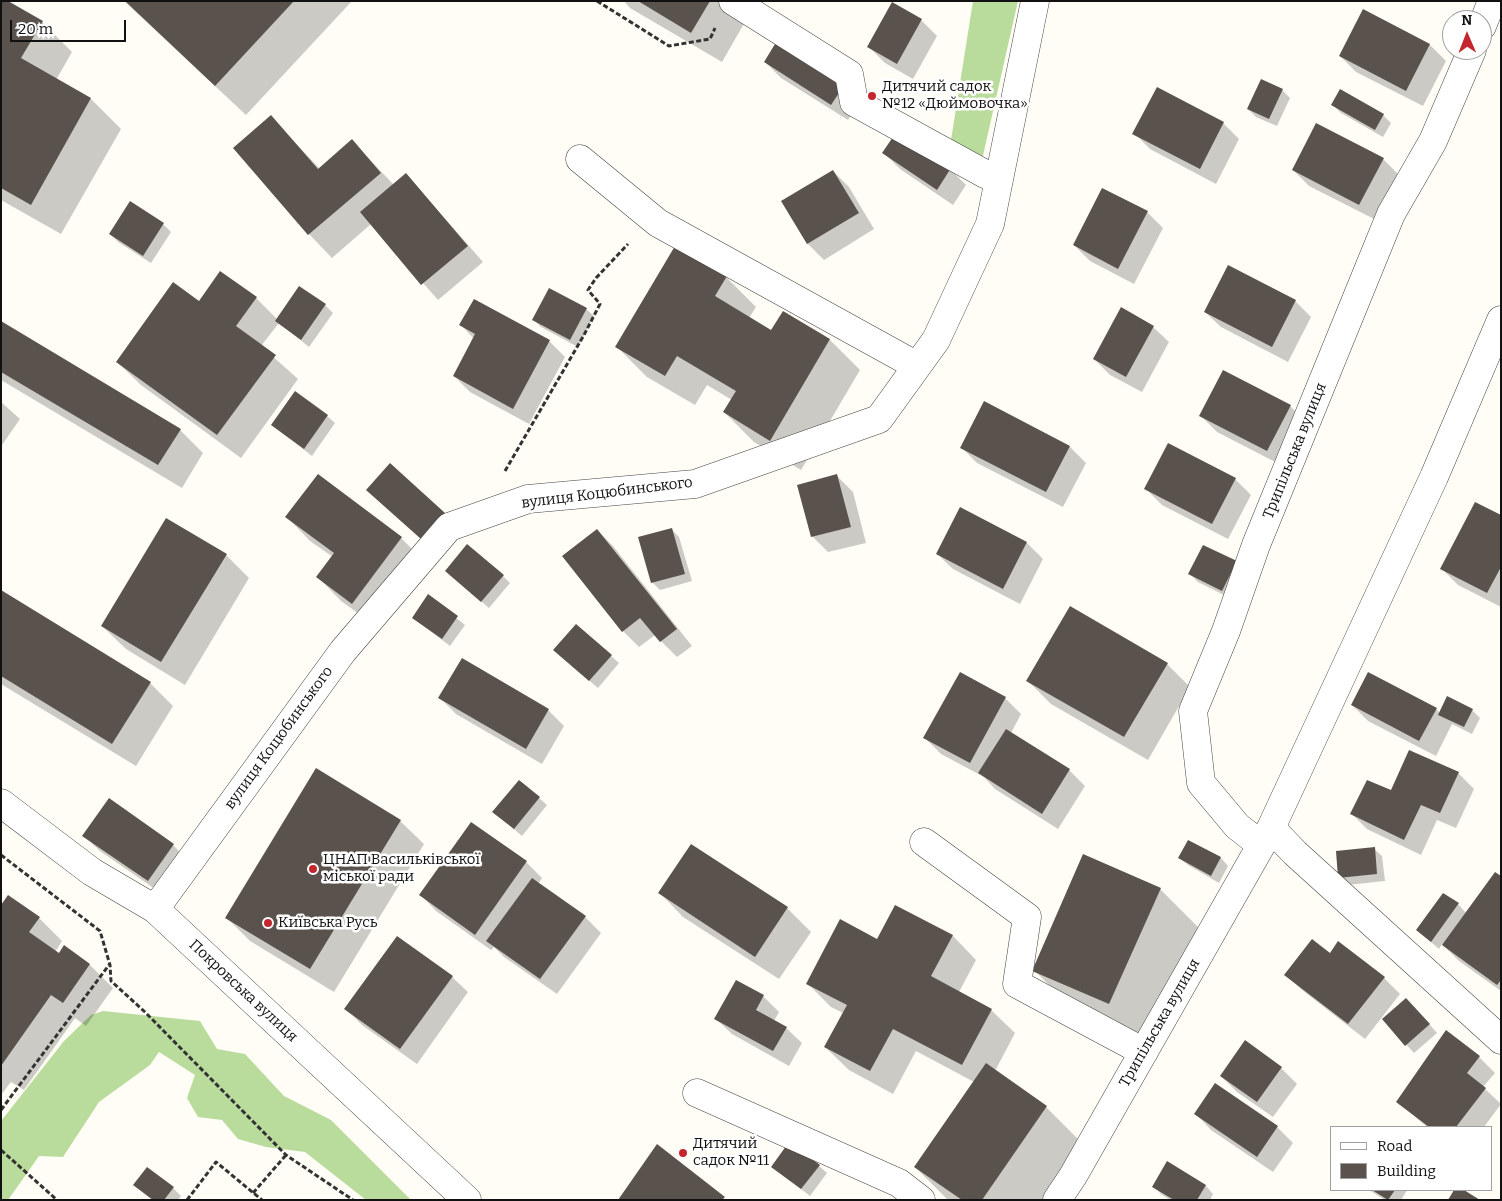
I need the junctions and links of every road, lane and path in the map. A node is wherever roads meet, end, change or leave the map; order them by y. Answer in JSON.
{"nodes":[{"id":1,"x":597,"y":1,"type":"edge"},
{"id":2,"x":733,"y":1,"type":"edge"},
{"id":3,"x":1035,"y":1,"type":"edge"},
{"id":4,"x":718,"y":24,"type":"dead end"},
{"id":5,"x":1468,"y":60,"type":"edge"},
{"id":6,"x":580,"y":160,"type":"dead end"},
{"id":7,"x":999,"y":179,"type":"junction"},
{"id":8,"x":653,"y":218,"type":"junction"},
{"id":9,"x":1501,"y":320,"type":"edge"},
{"id":10,"x":918,"y":366,"type":"junction"},
{"id":11,"x":512,"y":459,"type":"dead end"},
{"id":12,"x":1,"y":803,"type":"edge"},
{"id":13,"x":1266,"y":837,"type":"junction"},
{"id":14,"x":924,"y":842,"type":"dead end"},
{"id":15,"x":1,"y":855,"type":"edge"},
{"id":16,"x":155,"y":909,"type":"junction"},
{"id":17,"x":110,"y":965,"type":"junction"},
{"id":18,"x":1501,"y":1040,"type":"edge"},
{"id":19,"x":1144,"y":1052,"type":"junction"},
{"id":20,"x":697,"y":1093,"type":"dead end"},
{"id":21,"x":1,"y":1110,"type":"edge"},
{"id":22,"x":1,"y":1150,"type":"edge"},
{"id":23,"x":286,"y":1154,"type":"junction"},
{"id":24,"x":254,"y":1192,"type":"junction"},
{"id":25,"x":57,"y":1200,"type":"edge"},
{"id":26,"x":187,"y":1200,"type":"edge"},
{"id":27,"x":262,"y":1200,"type":"edge"},
{"id":28,"x":353,"y":1200,"type":"edge"},
{"id":29,"x":467,"y":1200,"type":"edge"},
{"id":30,"x":921,"y":1200,"type":"edge"},
{"id":31,"x":1057,"y":1200,"type":"edge"}],
"edges":[{"from":1,"to":4,"type":"path"},
{"from":2,"to":7,"type":"street"},
{"from":3,"to":7,"type":"street","name":"вулиця Коцюбинського"},
{"from":5,"to":13,"type":"street","name":"Трипільська вулиця"},
{"from":6,"to":8,"type":"street"},
{"from":7,"to":10,"type":"street","name":"вулиця Коцюбинського"},
{"from":8,"to":10,"type":"street"},
{"from":8,"to":11,"type":"path"},
{"from":9,"to":13,"type":"street","name":"Трипільська вулиця"},
{"from":10,"to":16,"type":"street","name":"вулиця Коцюбинського"},
{"from":12,"to":16,"type":"street","name":"Покровська вулиця"},
{"from":13,"to":18,"type":"street","name":"Трипільська вулиця"},
{"from":13,"to":19,"type":"street","name":"Трипільська вулиця"},
{"from":14,"to":19,"type":"street"},
{"from":15,"to":17,"type":"path"},
{"from":16,"to":29,"type":"street","name":"Покровська вулиця"},
{"from":17,"to":21,"type":"path"},
{"from":17,"to":23,"type":"path"},
{"from":19,"to":31,"type":"street","name":"Трипільська вулиця"},
{"from":20,"to":30,"type":"street"},
{"from":22,"to":25,"type":"path"},
{"from":23,"to":24,"type":"path"},
{"from":23,"to":28,"type":"path"},
{"from":24,"to":26,"type":"path"},
{"from":24,"to":27,"type":"path"}]}
